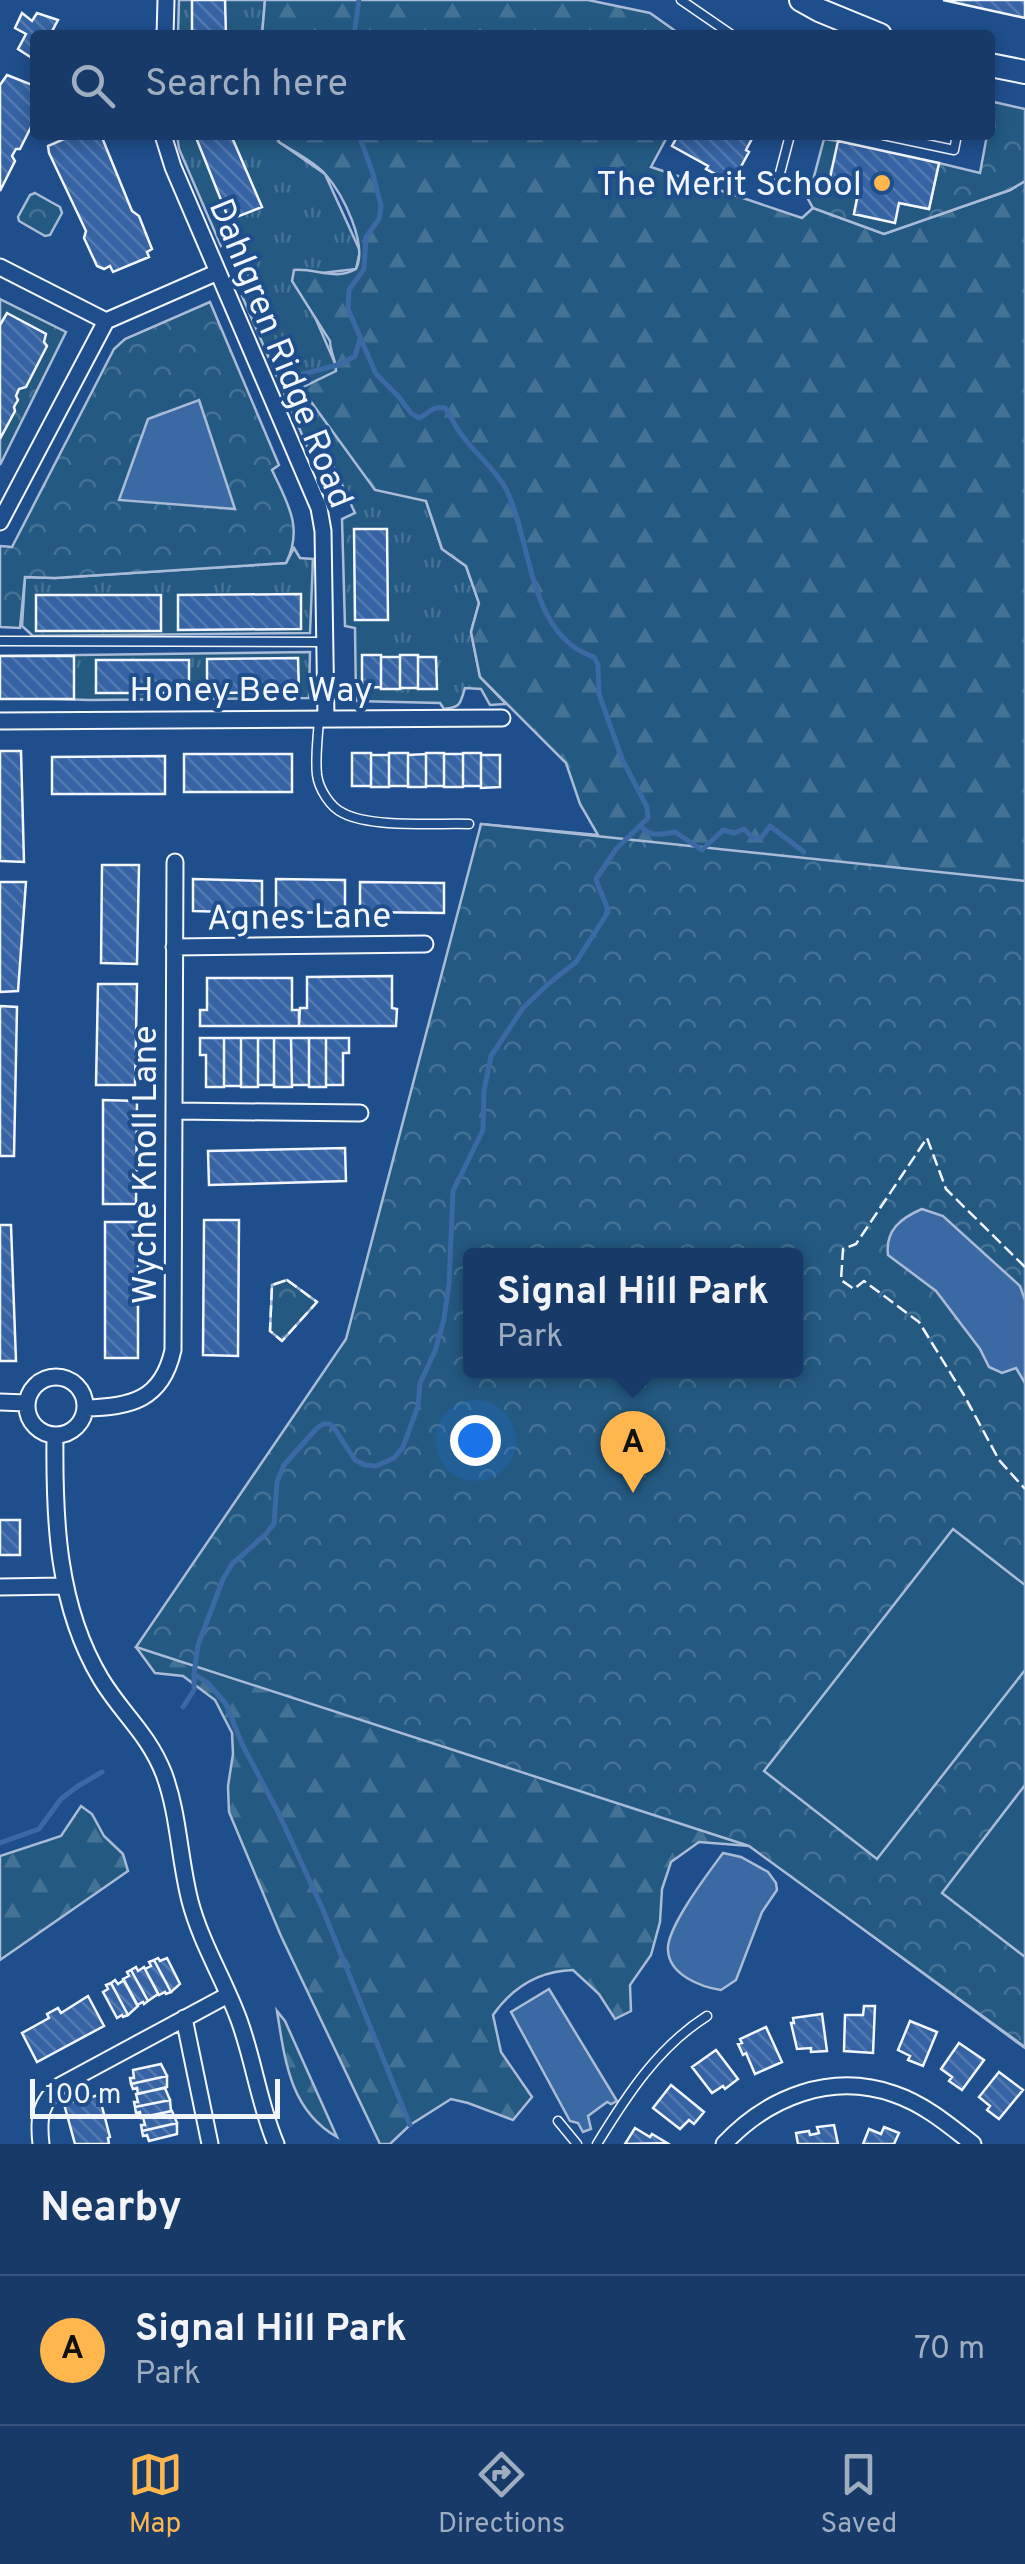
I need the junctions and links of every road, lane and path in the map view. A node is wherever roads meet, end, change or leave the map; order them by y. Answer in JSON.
{"nodes":[{"id":1,"x":166,"y":0,"type":"edge"},
{"id":2,"x":801,"y":0,"type":"edge"},
{"id":3,"x":685,"y":1,"type":"edge"},
{"id":4,"x":165,"y":30,"type":"edge"},
{"id":5,"x":725,"y":30,"type":"edge"},
{"id":6,"x":867,"y":30,"type":"edge"},
{"id":7,"x":995,"y":66,"type":"edge"},
{"id":8,"x":1025,"y":72,"type":"edge"},
{"id":9,"x":165,"y":140,"type":"edge"},
{"id":10,"x":789,"y":140,"type":"edge"},
{"id":11,"x":906,"y":140,"type":"edge"},
{"id":12,"x":956,"y":140,"type":"edge"},
{"id":13,"x":780,"y":177,"type":"dead end"},
{"id":14,"x":0,"y":267,"type":"edge"},
{"id":15,"x":218,"y":272,"type":"junction"},
{"id":16,"x":106,"y":321,"type":"junction"},
{"id":17,"x":0,"y":522,"type":"edge"},
{"id":18,"x":0,"y":641,"type":"edge"},
{"id":19,"x":325,"y":642,"type":"junction"},
{"id":20,"x":502,"y":718,"type":"dead end"},
{"id":21,"x":323,"y":719,"type":"junction"},
{"id":22,"x":0,"y":721,"type":"edge"},
{"id":23,"x":469,"y":824,"type":"dead end"},
{"id":24,"x":176,"y":862,"type":"dead end"},
{"id":25,"x":425,"y":944,"type":"dead end"},
{"id":26,"x":174,"y":947,"type":"junction"},
{"id":27,"x":174,"y":1112,"type":"junction"},
{"id":28,"x":360,"y":1113,"type":"dead end"},
{"id":29,"x":0,"y":1402,"type":"edge"},
{"id":30,"x":26,"y":1403,"type":"junction"},
{"id":31,"x":86,"y":1408,"type":"junction"},
{"id":32,"x":55,"y":1436,"type":"junction"},
{"id":33,"x":64,"y":1586,"type":"junction"},
{"id":34,"x":0,"y":1587,"type":"edge"},
{"id":35,"x":228,"y":1994,"type":"junction"},
{"id":36,"x":707,"y":2016,"type":"dead end"},
{"id":37,"x":184,"y":2018,"type":"junction"},
{"id":38,"x":558,"y":2121,"type":"dead end"},
{"id":39,"x":41,"y":2144,"type":"edge"},
{"id":40,"x":210,"y":2144,"type":"edge"},
{"id":41,"x":276,"y":2144,"type":"edge"},
{"id":42,"x":577,"y":2144,"type":"edge"},
{"id":43,"x":597,"y":2144,"type":"edge"},
{"id":44,"x":724,"y":2144,"type":"edge"},
{"id":45,"x":973,"y":2144,"type":"edge"}],
"edges":[{"from":1,"to":4,"type":"street"},
{"from":2,"to":6,"type":"main road"},
{"from":3,"to":5,"type":"lane"},
{"from":7,"to":8,"type":"main road"},
{"from":9,"to":15,"type":"street","name":"Dahlgren Ridge Road"},
{"from":10,"to":13,"type":"lane"},
{"from":11,"to":12,"type":"lane"},
{"from":14,"to":16,"type":"street"},
{"from":15,"to":16,"type":"street"},
{"from":15,"to":19,"type":"street","name":"Dahlgren Ridge Road"},
{"from":16,"to":17,"type":"street"},
{"from":18,"to":19,"type":"lane"},
{"from":19,"to":21,"type":"street","name":"Dahlgren Ridge Road"},
{"from":20,"to":21,"type":"street","name":"Honey Bee Way"},
{"from":21,"to":22,"type":"street","name":"Honey Bee Way"},
{"from":21,"to":23,"type":"lane"},
{"from":24,"to":26,"type":"street","name":"Wyche Knoll Lane"},
{"from":25,"to":26,"type":"street","name":"Agnes Lane"},
{"from":26,"to":27,"type":"street","name":"Wyche Knoll Lane"},
{"from":27,"to":28,"type":"street"},
{"from":27,"to":31,"type":"street","name":"Wyche Knoll Lane"},
{"from":29,"to":30,"type":"street"},
{"from":30,"to":31,"type":"street"},
{"from":30,"to":32,"type":"street"},
{"from":31,"to":32,"type":"street"},
{"from":32,"to":33,"type":"street"},
{"from":33,"to":34,"type":"street"},
{"from":33,"to":35,"type":"street"},
{"from":35,"to":37,"type":"street"},
{"from":35,"to":41,"type":"street"},
{"from":36,"to":43,"type":"lane"},
{"from":37,"to":39,"type":"street"},
{"from":37,"to":40,"type":"street"},
{"from":38,"to":42,"type":"lane"},
{"from":44,"to":45,"type":"street"}]}
